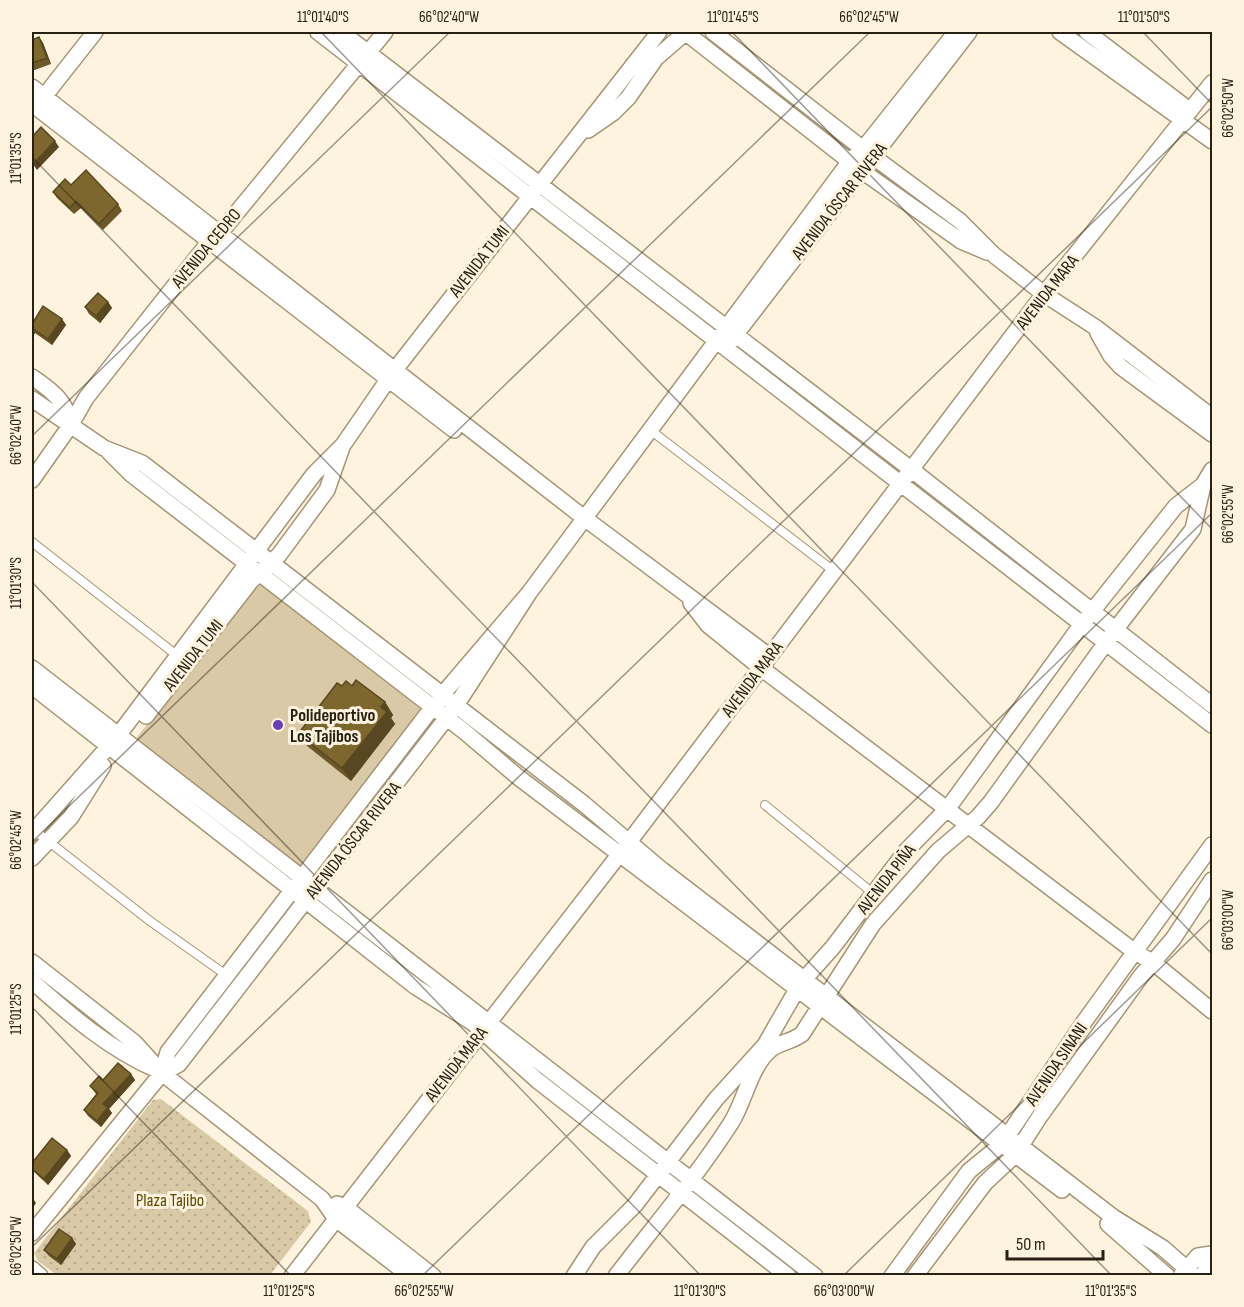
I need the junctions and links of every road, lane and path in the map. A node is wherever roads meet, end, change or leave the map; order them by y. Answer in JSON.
{"nodes":[{"id":1,"x":95,"y":32,"type":"edge"},
{"id":2,"x":318,"y":32,"type":"edge"},
{"id":3,"x":340,"y":32,"type":"edge"},
{"id":4,"x":385,"y":32,"type":"edge"},
{"id":5,"x":659,"y":32,"type":"edge"},
{"id":6,"x":685,"y":32,"type":"edge"},
{"id":7,"x":713,"y":32,"type":"edge"},
{"id":8,"x":956,"y":32,"type":"edge"},
{"id":9,"x":969,"y":32,"type":"edge"},
{"id":10,"x":1060,"y":32,"type":"edge"},
{"id":11,"x":1087,"y":32,"type":"edge"},
{"id":12,"x":363,"y":58,"type":"junction"},
{"id":13,"x":1212,"y":83,"type":"edge"},
{"id":14,"x":32,"y":87,"type":"edge"},
{"id":15,"x":36,"y":105,"type":"edge"},
{"id":16,"x":1187,"y":116,"type":"junction"},
{"id":17,"x":1212,"y":129,"type":"edge"},
{"id":18,"x":576,"y":138,"type":"junction"},
{"id":19,"x":1212,"y":141,"type":"edge"},
{"id":20,"x":868,"y":153,"type":"junction"},
{"id":21,"x":856,"y":166,"type":"junction"},
{"id":22,"x":535,"y":191,"type":"junction"},
{"id":23,"x":215,"y":237,"type":"junction"},
{"id":24,"x":994,"y":255,"type":"junction"},
{"id":25,"x":1044,"y":294,"type":"junction"},
{"id":26,"x":1095,"y":327,"type":"junction"},
{"id":27,"x":725,"y":337,"type":"junction"},
{"id":28,"x":391,"y":375,"type":"junction"},
{"id":29,"x":32,"y":377,"type":"edge"},
{"id":30,"x":32,"y":399,"type":"edge"},
{"id":31,"x":1212,"y":417,"type":"edge"},
{"id":32,"x":70,"y":426,"type":"junction"},
{"id":33,"x":650,"y":429,"type":"junction"},
{"id":34,"x":1212,"y":434,"type":"edge"},
{"id":35,"x":343,"y":445,"type":"junction"},
{"id":36,"x":104,"y":448,"type":"junction"},
{"id":37,"x":912,"y":470,"type":"junction"},
{"id":38,"x":1212,"y":470,"type":"edge"},
{"id":39,"x":33,"y":476,"type":"edge"},
{"id":40,"x":903,"y":484,"type":"junction"},
{"id":41,"x":1203,"y":485,"type":"junction"},
{"id":42,"x":581,"y":520,"type":"junction"},
{"id":43,"x":32,"y":542,"type":"edge"},
{"id":44,"x":255,"y":551,"type":"junction"},
{"id":45,"x":246,"y":564,"type":"junction"},
{"id":46,"x":272,"y":564,"type":"junction"},
{"id":47,"x":835,"y":572,"type":"junction"},
{"id":48,"x":259,"y":574,"type":"junction"},
{"id":49,"x":529,"y":594,"type":"junction"},
{"id":50,"x":1087,"y":618,"type":"junction"},
{"id":51,"x":1115,"y":630,"type":"junction"},
{"id":52,"x":1107,"y":643,"type":"junction"},
{"id":53,"x":182,"y":660,"type":"junction"},
{"id":54,"x":765,"y":662,"type":"junction"},
{"id":55,"x":32,"y":668,"type":"edge"},
{"id":56,"x":32,"y":686,"type":"edge"},
{"id":57,"x":438,"y":701,"type":"junction"},
{"id":58,"x":1212,"y":705,"type":"edge"},
{"id":59,"x":451,"y":713,"type":"junction"},
{"id":60,"x":1212,"y":725,"type":"edge"},
{"id":61,"x":116,"y":745,"type":"junction"},
{"id":62,"x":765,"y":805,"type":"dead end"},
{"id":63,"x":948,"y":808,"type":"junction"},
{"id":64,"x":969,"y":824,"type":"junction"},
{"id":65,"x":33,"y":832,"type":"edge"},
{"id":66,"x":47,"y":842,"type":"junction"},
{"id":67,"x":1212,"y":845,"type":"edge"},
{"id":68,"x":624,"y":847,"type":"junction"},
{"id":69,"x":32,"y":858,"type":"edge"},
{"id":70,"x":302,"y":877,"type":"junction"},
{"id":71,"x":1212,"y":880,"type":"edge"},
{"id":72,"x":316,"y":887,"type":"junction"},
{"id":73,"x":291,"y":891,"type":"junction"},
{"id":74,"x":874,"y":894,"type":"junction"},
{"id":75,"x":305,"y":901,"type":"junction"},
{"id":76,"x":1135,"y":952,"type":"junction"},
{"id":77,"x":32,"y":962,"type":"edge"},
{"id":78,"x":1154,"y":963,"type":"junction"},
{"id":79,"x":227,"y":975,"type":"junction"},
{"id":80,"x":32,"y":981,"type":"edge"},
{"id":81,"x":240,"y":985,"type":"junction"},
{"id":82,"x":800,"y":985,"type":"junction"},
{"id":83,"x":824,"y":1003,"type":"junction"},
{"id":84,"x":1212,"y":1011,"type":"edge"},
{"id":85,"x":486,"y":1026,"type":"junction"},
{"id":86,"x":162,"y":1073,"type":"junction"},
{"id":87,"x":1005,"y":1140,"type":"junction"},
{"id":88,"x":1018,"y":1150,"type":"junction"},
{"id":89,"x":663,"y":1168,"type":"junction"},
{"id":90,"x":686,"y":1186,"type":"junction"},
{"id":91,"x":341,"y":1213,"type":"junction"},
{"id":92,"x":32,"y":1233,"type":"edge"},
{"id":93,"x":1212,"y":1255,"type":"edge"},
{"id":94,"x":32,"y":1269,"type":"edge"},
{"id":95,"x":1187,"y":1273,"type":"edge"},
{"id":96,"x":39,"y":1275,"type":"edge"},
{"id":97,"x":292,"y":1275,"type":"edge"},
{"id":98,"x":410,"y":1275,"type":"edge"},
{"id":99,"x":433,"y":1275,"type":"edge"},
{"id":100,"x":574,"y":1275,"type":"edge"},
{"id":101,"x":616,"y":1275,"type":"edge"},
{"id":102,"x":788,"y":1275,"type":"edge"},
{"id":103,"x":814,"y":1275,"type":"edge"},
{"id":104,"x":892,"y":1275,"type":"edge"},
{"id":105,"x":915,"y":1275,"type":"edge"},
{"id":106,"x":1167,"y":1275,"type":"edge"},
{"id":107,"x":1203,"y":1275,"type":"edge"}],
"edges":[{"from":1,"to":15,"type":"street"},
{"from":2,"to":12,"type":"street"},
{"from":3,"to":12,"type":"street"},
{"from":4,"to":12,"type":"street","name":"AVENIDA CEDRO"},
{"from":5,"to":18,"type":"street","name":"AVENIDA TUMI"},
{"from":6,"to":18,"type":"street","name":"AVENIDA TUMI"},
{"from":6,"to":21,"type":"street"},
{"from":7,"to":20,"type":"street"},
{"from":8,"to":20,"type":"street","name":"AVENIDA ÓSCAR RIVERA"},
{"from":9,"to":20,"type":"street","name":"AVENIDA ÓSCAR RIVERA"},
{"from":10,"to":16,"type":"street"},
{"from":11,"to":16,"type":"street"},
{"from":12,"to":22,"type":"street"},
{"from":12,"to":23,"type":"street","name":"AVENIDA CEDRO"},
{"from":13,"to":16,"type":"street","name":"AVENIDA MARA"},
{"from":14,"to":15,"type":"street"},
{"from":15,"to":23,"type":"street"},
{"from":16,"to":17,"type":"street"},
{"from":16,"to":19,"type":"street"},
{"from":16,"to":25,"type":"street","name":"AVENIDA MARA"},
{"from":18,"to":22,"type":"street","name":"AVENIDA TUMI"},
{"from":20,"to":21,"type":"street","name":"AVENIDA ÓSCAR RIVERA"},
{"from":20,"to":24,"type":"street"},
{"from":21,"to":24,"type":"street"},
{"from":21,"to":27,"type":"street","name":"AVENIDA ÓSCAR RIVERA"},
{"from":22,"to":27,"type":"street"},
{"from":22,"to":28,"type":"street","name":"AVENIDA TUMI"},
{"from":23,"to":28,"type":"street"},
{"from":23,"to":32,"type":"street","name":"AVENIDA CEDRO"},
{"from":24,"to":25,"type":"street"},
{"from":25,"to":26,"type":"street"},
{"from":25,"to":37,"type":"street","name":"AVENIDA MARA"},
{"from":26,"to":31,"type":"street"},
{"from":26,"to":34,"type":"street"},
{"from":27,"to":33,"type":"street","name":"AVENIDA ÓSCAR RIVERA"},
{"from":27,"to":37,"type":"street"},
{"from":27,"to":40,"type":"street"},
{"from":28,"to":35,"type":"street","name":"AVENIDA TUMI"},
{"from":28,"to":42,"type":"street"},
{"from":29,"to":32,"type":"street"},
{"from":30,"to":32,"type":"street"},
{"from":32,"to":36,"type":"street"},
{"from":32,"to":39,"type":"street","name":"AVENIDA CEDRO"},
{"from":33,"to":42,"type":"street","name":"AVENIDA ÓSCAR RIVERA"},
{"from":33,"to":47,"type":"lane"},
{"from":35,"to":44,"type":"street","name":"AVENIDA TUMI"},
{"from":35,"to":46,"type":"street","name":"AVENIDA TUMI"},
{"from":36,"to":44,"type":"street"},
{"from":36,"to":45,"type":"street"},
{"from":37,"to":40,"type":"street","name":"AVENIDA MARA"},
{"from":37,"to":50,"type":"street"},
{"from":38,"to":41,"type":"street","name":"AVENIDA PIÑA"},
{"from":40,"to":47,"type":"street","name":"AVENIDA MARA"},
{"from":40,"to":50,"type":"street"},
{"from":41,"to":50,"type":"street","name":"AVENIDA PIÑA"},
{"from":41,"to":51,"type":"street","name":"AVENIDA PIÑA"},
{"from":42,"to":49,"type":"street","name":"AVENIDA ÓSCAR RIVERA"},
{"from":42,"to":54,"type":"street"},
{"from":43,"to":53,"type":"lane"},
{"from":44,"to":45,"type":"street","name":"AVENIDA TUMI"},
{"from":44,"to":46,"type":"street"},
{"from":45,"to":48,"type":"street"},
{"from":45,"to":53,"type":"street","name":"AVENIDA TUMI"},
{"from":46,"to":48,"type":"street","name":"AVENIDA TUMI"},
{"from":46,"to":57,"type":"street"},
{"from":47,"to":54,"type":"street","name":"AVENIDA MARA"},
{"from":48,"to":53,"type":"street","name":"AVENIDA TUMI"},
{"from":48,"to":57,"type":"street"},
{"from":49,"to":57,"type":"street","name":"AVENIDA ÓSCAR RIVERA"},
{"from":49,"to":59,"type":"street","name":"AVENIDA ÓSCAR RIVERA"},
{"from":50,"to":51,"type":"street"},
{"from":50,"to":52,"type":"street"},
{"from":50,"to":63,"type":"street","name":"AVENIDA PIÑA"},
{"from":51,"to":52,"type":"street","name":"AVENIDA PIÑA"},
{"from":51,"to":58,"type":"street"},
{"from":52,"to":60,"type":"street"},
{"from":52,"to":64,"type":"street","name":"AVENIDA PIÑA"},
{"from":53,"to":61,"type":"street","name":"AVENIDA TUMI"},
{"from":54,"to":63,"type":"street"},
{"from":54,"to":68,"type":"street","name":"AVENIDA MARA"},
{"from":55,"to":61,"type":"street"},
{"from":56,"to":61,"type":"street"},
{"from":57,"to":59,"type":"street"},
{"from":57,"to":70,"type":"street","name":"AVENIDA ÓSCAR RIVERA"},
{"from":59,"to":68,"type":"street"},
{"from":59,"to":72,"type":"street","name":"AVENIDA ÓSCAR RIVERA"},
{"from":61,"to":65,"type":"street","name":"AVENIDA TUMI"},
{"from":61,"to":66,"type":"street","name":"AVENIDA TUMI"},
{"from":61,"to":70,"type":"street"},
{"from":61,"to":73,"type":"street"},
{"from":62,"to":74,"type":"lane"},
{"from":63,"to":64,"type":"street"},
{"from":63,"to":74,"type":"street","name":"AVENIDA PIÑA"},
{"from":64,"to":76,"type":"street"},
{"from":64,"to":83,"type":"street","name":"AVENIDA PIÑA"},
{"from":65,"to":66,"type":"lane"},
{"from":66,"to":69,"type":"street","name":"AVENIDA TUMI"},
{"from":66,"to":79,"type":"lane"},
{"from":67,"to":76,"type":"street","name":"AVENIDA SINANI"},
{"from":68,"to":82,"type":"street"},
{"from":68,"to":85,"type":"street","name":"AVENIDA MARA"},
{"from":70,"to":72,"type":"street"},
{"from":70,"to":73,"type":"street","name":"AVENIDA ÓSCAR RIVERA"},
{"from":71,"to":78,"type":"street","name":"AVENIDA SINANI"},
{"from":72,"to":75,"type":"street","name":"AVENIDA ÓSCAR RIVERA"},
{"from":72,"to":85,"type":"street"},
{"from":73,"to":75,"type":"street"},
{"from":73,"to":79,"type":"street","name":"AVENIDA ÓSCAR RIVERA"},
{"from":74,"to":82,"type":"street","name":"AVENIDA PIÑA"},
{"from":75,"to":81,"type":"street","name":"AVENIDA ÓSCAR RIVERA"},
{"from":75,"to":85,"type":"street"},
{"from":76,"to":78,"type":"street"},
{"from":76,"to":87,"type":"street","name":"AVENIDA SINANI"},
{"from":77,"to":86,"type":"street"},
{"from":78,"to":84,"type":"street"},
{"from":78,"to":88,"type":"street","name":"AVENIDA SINANI"},
{"from":79,"to":81,"type":"lane"},
{"from":79,"to":86,"type":"street","name":"AVENIDA ÓSCAR RIVERA"},
{"from":80,"to":86,"type":"street"},
{"from":81,"to":86,"type":"street","name":"AVENIDA ÓSCAR RIVERA"},
{"from":82,"to":83,"type":"street"},
{"from":82,"to":89,"type":"street","name":"AVENIDA PIÑA"},
{"from":83,"to":87,"type":"street"},
{"from":83,"to":90,"type":"street","name":"AVENIDA PIÑA"},
{"from":85,"to":89,"type":"street"},
{"from":85,"to":91,"type":"street","name":"AVENIDA MARA"},
{"from":86,"to":91,"type":"street"},
{"from":86,"to":92,"type":"street","name":"AVENIDA ÓSCAR RIVERA"},
{"from":87,"to":88,"type":"street"},
{"from":87,"to":104,"type":"street","name":"AVENIDA SINANI"},
{"from":88,"to":95,"type":"street"},
{"from":88,"to":105,"type":"street","name":"AVENIDA SINANI"},
{"from":88,"to":106,"type":"street"},
{"from":89,"to":90,"type":"street"},
{"from":89,"to":100,"type":"street","name":"AVENIDA PIÑA"},
{"from":90,"to":101,"type":"street","name":"AVENIDA PIÑA"},
{"from":90,"to":102,"type":"street"},
{"from":90,"to":103,"type":"street"},
{"from":91,"to":97,"type":"street","name":"AVENIDA MARA"},
{"from":91,"to":98,"type":"street"},
{"from":91,"to":99,"type":"street"},
{"from":93,"to":95,"type":"street"},
{"from":93,"to":107,"type":"street"},
{"from":94,"to":96,"type":"street"}]}
